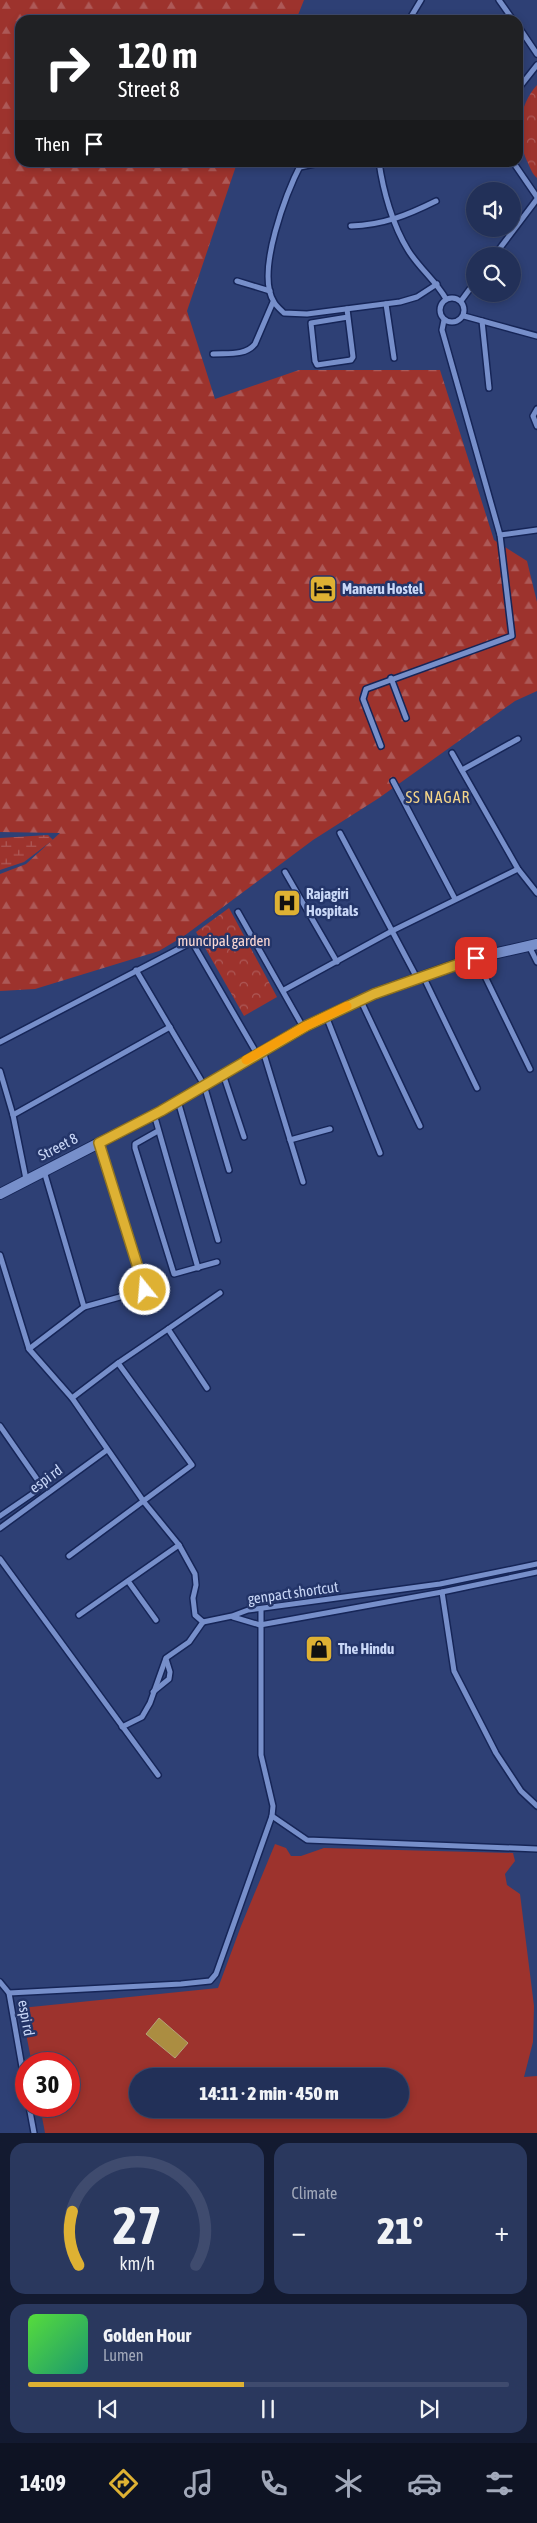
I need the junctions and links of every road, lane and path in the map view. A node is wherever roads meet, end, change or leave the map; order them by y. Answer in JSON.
{"nodes":[{"id":1,"x":421,"y":0,"type":"edge"},
{"id":2,"x":502,"y":1,"type":"edge"},
{"id":3,"x":411,"y":15,"type":"edge"},
{"id":4,"x":510,"y":15,"type":"edge"},
{"id":5,"x":523,"y":33,"type":"edge"},
{"id":6,"x":537,"y":54,"type":"edge"},
{"id":7,"x":537,"y":65,"type":"edge"},
{"id":8,"x":523,"y":83,"type":"edge"},
{"id":9,"x":300,"y":167,"type":"edge"},
{"id":10,"x":380,"y":167,"type":"edge"},
{"id":11,"x":516,"y":167,"type":"edge"},
{"id":12,"x":537,"y":198,"type":"edge"},
{"id":13,"x":436,"y":201,"type":"dead end"},
{"id":14,"x":395,"y":220,"type":"junction"},
{"id":15,"x":351,"y":226,"type":"dead end"},
{"id":16,"x":501,"y":247,"type":"edge"},
{"id":17,"x":237,"y":281,"type":"dead end"},
{"id":18,"x":437,"y":284,"type":"junction"},
{"id":19,"x":270,"y":291,"type":"junction"},
{"id":20,"x":466,"y":294,"type":"edge"},
{"id":21,"x":446,"y":299,"type":"junction"},
{"id":22,"x":461,"y":301,"type":"junction"},
{"id":23,"x":273,"y":302,"type":"junction"},
{"id":24,"x":386,"y":304,"type":"junction"},
{"id":25,"x":347,"y":309,"type":"junction"},
{"id":26,"x":464,"y":316,"type":"junction"},
{"id":27,"x":348,"y":317,"type":"junction"},
{"id":28,"x":444,"y":320,"type":"junction"},
{"id":29,"x":482,"y":321,"type":"junction"},
{"id":30,"x":537,"y":336,"type":"edge"},
{"id":31,"x":213,"y":354,"type":"dead end"},
{"id":32,"x":394,"y":358,"type":"dead end"},
{"id":33,"x":489,"y":388,"type":"dead end"},
{"id":34,"x":537,"y":409,"type":"edge"},
{"id":35,"x":537,"y":426,"type":"edge"},
{"id":36,"x":537,"y":530,"type":"edge"},
{"id":37,"x":500,"y":535,"type":"junction"},
{"id":38,"x":391,"y":678,"type":"junction"},
{"id":39,"x":406,"y":718,"type":"dead end"},
{"id":40,"x":518,"y":739,"type":"dead end"},
{"id":41,"x":381,"y":746,"type":"dead end"},
{"id":42,"x":452,"y":753,"type":"dead end"},
{"id":43,"x":462,"y":770,"type":"junction"},
{"id":44,"x":393,"y":781,"type":"dead end"},
{"id":45,"x":340,"y":833,"type":"dead end"},
{"id":46,"x":518,"y":869,"type":"junction"},
{"id":47,"x":285,"y":872,"type":"dead end"},
{"id":48,"x":537,"y":892,"type":"edge"},
{"id":49,"x":455,"y":898,"type":"junction"},
{"id":50,"x":238,"y":912,"type":"dead end"},
{"id":51,"x":392,"y":931,"type":"junction"},
{"id":52,"x":533,"y":945,"type":"edge"},
{"id":53,"x":476,"y":958,"type":"junction"},
{"id":54,"x":337,"y":962,"type":"junction"},
{"id":55,"x":537,"y":962,"type":"edge"},
{"id":56,"x":136,"y":970,"type":"junction"},
{"id":57,"x":420,"y":977,"type":"junction"},
{"id":58,"x":284,"y":990,"type":"junction"},
{"id":59,"x":361,"y":1000,"type":"junction"},
{"id":60,"x":326,"y":1016,"type":"junction"},
{"id":61,"x":170,"y":1028,"type":"junction"},
{"id":62,"x":303,"y":1028,"type":"junction"},
{"id":63,"x":0,"y":1042,"type":"edge"},
{"id":64,"x":260,"y":1052,"type":"junction"},
{"id":65,"x":530,"y":1069,"type":"dead end"},
{"id":66,"x":0,"y":1071,"type":"edge"},
{"id":67,"x":222,"y":1074,"type":"junction"},
{"id":68,"x":204,"y":1084,"type":"junction"},
{"id":69,"x":477,"y":1088,"type":"dead end"},
{"id":70,"x":178,"y":1100,"type":"junction"},
{"id":71,"x":154,"y":1114,"type":"junction"},
{"id":72,"x":13,"y":1115,"type":"junction"},
{"id":73,"x":420,"y":1126,"type":"dead end"},
{"id":74,"x":330,"y":1129,"type":"dead end"},
{"id":75,"x":158,"y":1130,"type":"junction"},
{"id":76,"x":244,"y":1137,"type":"dead end"},
{"id":77,"x":290,"y":1140,"type":"junction"},
{"id":78,"x":99,"y":1143,"type":"junction"},
{"id":79,"x":380,"y":1153,"type":"dead end"},
{"id":80,"x":229,"y":1170,"type":"dead end"},
{"id":81,"x":44,"y":1171,"type":"junction"},
{"id":82,"x":26,"y":1179,"type":"junction"},
{"id":83,"x":303,"y":1182,"type":"dead end"},
{"id":84,"x":0,"y":1194,"type":"edge"},
{"id":85,"x":218,"y":1240,"type":"dead end"},
{"id":86,"x":0,"y":1255,"type":"edge"},
{"id":87,"x":217,"y":1262,"type":"dead end"},
{"id":88,"x":198,"y":1268,"type":"junction"},
{"id":89,"x":220,"y":1293,"type":"dead end"},
{"id":90,"x":84,"y":1307,"type":"junction"},
{"id":91,"x":168,"y":1329,"type":"junction"},
{"id":92,"x":29,"y":1349,"type":"junction"},
{"id":93,"x":118,"y":1363,"type":"junction"},
{"id":94,"x":207,"y":1388,"type":"dead end"},
{"id":95,"x":72,"y":1398,"type":"junction"},
{"id":96,"x":0,"y":1426,"type":"edge"},
{"id":97,"x":107,"y":1450,"type":"junction"},
{"id":98,"x":144,"y":1502,"type":"junction"},
{"id":99,"x":0,"y":1516,"type":"edge"},
{"id":100,"x":0,"y":1528,"type":"edge"},
{"id":101,"x":178,"y":1546,"type":"junction"},
{"id":102,"x":69,"y":1556,"type":"dead end"},
{"id":103,"x":0,"y":1560,"type":"edge"},
{"id":104,"x":537,"y":1564,"type":"edge"},
{"id":105,"x":503,"y":1571,"type":"junction"},
{"id":106,"x":537,"y":1572,"type":"edge"},
{"id":107,"x":504,"y":1579,"type":"junction"},
{"id":108,"x":128,"y":1580,"type":"junction"},
{"id":109,"x":442,"y":1592,"type":"junction"},
{"id":110,"x":261,"y":1609,"type":"junction"},
{"id":111,"x":79,"y":1615,"type":"dead end"},
{"id":112,"x":232,"y":1616,"type":"junction"},
{"id":113,"x":156,"y":1620,"type":"dead end"},
{"id":114,"x":203,"y":1622,"type":"junction"},
{"id":115,"x":260,"y":1625,"type":"junction"},
{"id":116,"x":166,"y":1658,"type":"junction"},
{"id":117,"x":154,"y":1692,"type":"junction"},
{"id":118,"x":122,"y":1727,"type":"junction"},
{"id":119,"x":158,"y":1775,"type":"dead end"},
{"id":120,"x":537,"y":1806,"type":"edge"},
{"id":121,"x":272,"y":1816,"type":"junction"},
{"id":122,"x":537,"y":1849,"type":"edge"},
{"id":123,"x":0,"y":1982,"type":"edge"},
{"id":124,"x":9,"y":1993,"type":"junction"},
{"id":125,"x":19,"y":2052,"type":"edge"},
{"id":126,"x":31,"y":2117,"type":"edge"},
{"id":127,"x":34,"y":2133,"type":"edge"}],
"edges":[{"from":1,"to":3,"type":"street"},
{"from":2,"to":4,"type":"street"},
{"from":5,"to":6,"type":"street"},
{"from":7,"to":8,"type":"street"},
{"from":9,"to":19,"type":"street"},
{"from":10,"to":14,"type":"street"},
{"from":11,"to":12,"type":"street"},
{"from":12,"to":16,"type":"street"},
{"from":13,"to":14,"type":"street"},
{"from":14,"to":15,"type":"street"},
{"from":14,"to":18,"type":"street"},
{"from":17,"to":19,"type":"street"},
{"from":18,"to":21,"type":"street"},
{"from":18,"to":24,"type":"street"},
{"from":19,"to":23,"type":"street"},
{"from":20,"to":22,"type":"street"},
{"from":21,"to":22,"type":"street"},
{"from":21,"to":28,"type":"street"},
{"from":22,"to":26,"type":"street"},
{"from":23,"to":25,"type":"street"},
{"from":23,"to":31,"type":"street"},
{"from":24,"to":25,"type":"street"},
{"from":24,"to":32,"type":"street"},
{"from":25,"to":27,"type":"street"},
{"from":26,"to":28,"type":"street"},
{"from":26,"to":29,"type":"street"},
{"from":27,"to":27,"type":"street"},
{"from":28,"to":37,"type":"street"},
{"from":29,"to":30,"type":"street"},
{"from":29,"to":33,"type":"street"},
{"from":34,"to":35,"type":"street"},
{"from":36,"to":37,"type":"street"},
{"from":37,"to":38,"type":"street"},
{"from":38,"to":39,"type":"street"},
{"from":38,"to":41,"type":"street"},
{"from":40,"to":43,"type":"street"},
{"from":42,"to":43,"type":"street"},
{"from":43,"to":46,"type":"street"},
{"from":44,"to":49,"type":"street"},
{"from":45,"to":51,"type":"street"},
{"from":46,"to":48,"type":"street"},
{"from":46,"to":49,"type":"street"},
{"from":47,"to":54,"type":"street"},
{"from":49,"to":51,"type":"street"},
{"from":50,"to":58,"type":"street"},
{"from":51,"to":54,"type":"street"},
{"from":51,"to":57,"type":"street"},
{"from":52,"to":53,"type":"street","name":"Street 8"},
{"from":52,"to":55,"type":"street"},
{"from":53,"to":57,"type":"street","name":"Street 8"},
{"from":53,"to":65,"type":"street"},
{"from":54,"to":58,"type":"street"},
{"from":56,"to":61,"type":"street"},
{"from":56,"to":63,"type":"street"},
{"from":56,"to":64,"type":"street"},
{"from":57,"to":59,"type":"street","name":"Street 8"},
{"from":57,"to":69,"type":"street"},
{"from":58,"to":62,"type":"street"},
{"from":59,"to":60,"type":"street","name":"Street 8"},
{"from":59,"to":73,"type":"street"},
{"from":60,"to":62,"type":"street","name":"Street 8"},
{"from":60,"to":79,"type":"street"},
{"from":61,"to":68,"type":"street"},
{"from":61,"to":72,"type":"street"},
{"from":62,"to":64,"type":"street","name":"Street 8"},
{"from":64,"to":67,"type":"street","name":"Street 8"},
{"from":64,"to":77,"type":"street"},
{"from":66,"to":72,"type":"street"},
{"from":67,"to":68,"type":"street","name":"Street 8"},
{"from":67,"to":76,"type":"street"},
{"from":68,"to":70,"type":"street","name":"Street 8"},
{"from":68,"to":80,"type":"street"},
{"from":70,"to":71,"type":"street","name":"Street 8"},
{"from":70,"to":85,"type":"street"},
{"from":71,"to":75,"type":"street"},
{"from":71,"to":78,"type":"street","name":"Street 8"},
{"from":72,"to":82,"type":"street"},
{"from":74,"to":77,"type":"street"},
{"from":75,"to":88,"type":"street"},
{"from":75,"to":88,"type":"street"},
{"from":77,"to":83,"type":"street"},
{"from":78,"to":81,"type":"street","name":"Street 8"},
{"from":78,"to":90,"type":"street"},
{"from":81,"to":82,"type":"street","name":"Street 8"},
{"from":81,"to":90,"type":"street"},
{"from":82,"to":84,"type":"street","name":"Street 8"},
{"from":86,"to":92,"type":"street"},
{"from":87,"to":88,"type":"street"},
{"from":89,"to":91,"type":"street"},
{"from":90,"to":92,"type":"street"},
{"from":91,"to":93,"type":"street"},
{"from":91,"to":94,"type":"street"},
{"from":92,"to":95,"type":"street"},
{"from":93,"to":95,"type":"street"},
{"from":93,"to":98,"type":"street"},
{"from":95,"to":97,"type":"street"},
{"from":96,"to":99,"type":"street"},
{"from":97,"to":98,"type":"street"},
{"from":97,"to":100,"type":"street","name":"espi rd"},
{"from":98,"to":101,"type":"street"},
{"from":98,"to":102,"type":"street"},
{"from":101,"to":108,"type":"street"},
{"from":101,"to":114,"type":"street"},
{"from":103,"to":118,"type":"street"},
{"from":104,"to":105,"type":"street","name":"genpact shortcut"},
{"from":105,"to":107,"type":"street"},
{"from":105,"to":110,"type":"street","name":"genpact shortcut"},
{"from":106,"to":107,"type":"street"},
{"from":107,"to":109,"type":"street"},
{"from":108,"to":111,"type":"street"},
{"from":108,"to":113,"type":"street"},
{"from":109,"to":115,"type":"street"},
{"from":109,"to":120,"type":"street"},
{"from":110,"to":112,"type":"street","name":"genpact shortcut"},
{"from":110,"to":115,"type":"street"},
{"from":112,"to":114,"type":"street","name":"genpact shortcut"},
{"from":112,"to":115,"type":"street"},
{"from":114,"to":116,"type":"street"},
{"from":115,"to":121,"type":"street"},
{"from":116,"to":117,"type":"street"},
{"from":116,"to":117,"type":"street"},
{"from":117,"to":118,"type":"street"},
{"from":118,"to":119,"type":"street"},
{"from":121,"to":122,"type":"street"},
{"from":121,"to":124,"type":"street"},
{"from":123,"to":124,"type":"street","name":"espi rd"},
{"from":124,"to":125,"type":"street","name":"espi rd"},
{"from":126,"to":127,"type":"street"}]}
